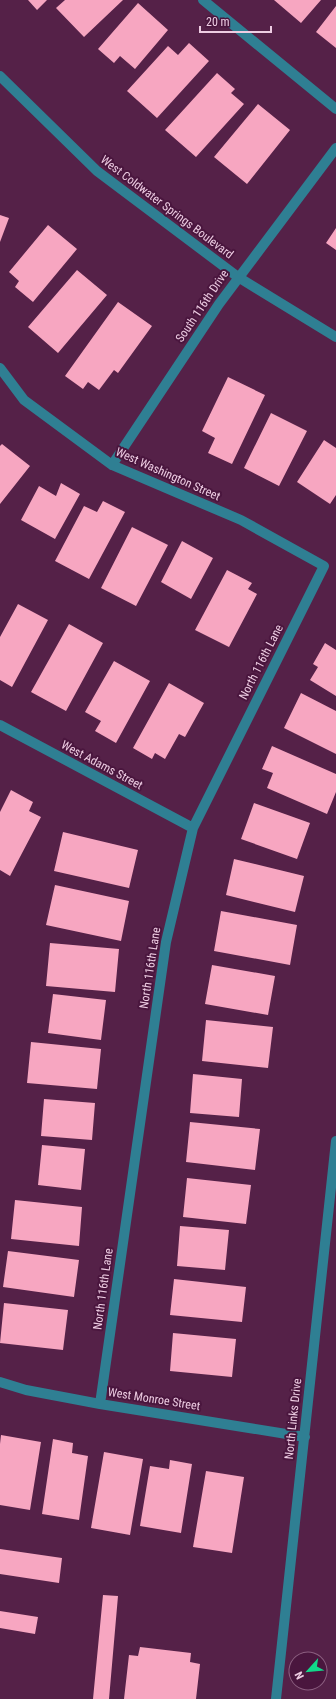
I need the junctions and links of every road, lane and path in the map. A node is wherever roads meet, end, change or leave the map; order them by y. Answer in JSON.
{"nodes":[{"id":1,"x":203,"y":0,"type":"edge"},
{"id":2,"x":0,"y":76,"type":"edge"},
{"id":3,"x":336,"y":109,"type":"edge"},
{"id":4,"x":336,"y":148,"type":"edge"},
{"id":5,"x":238,"y":277,"type":"junction"},
{"id":6,"x":336,"y":337,"type":"edge"},
{"id":7,"x":0,"y":368,"type":"edge"},
{"id":8,"x":112,"y":465,"type":"junction"},
{"id":9,"x":324,"y":566,"type":"joint"},
{"id":10,"x":0,"y":725,"type":"edge"},
{"id":11,"x":193,"y":828,"type":"junction"},
{"id":12,"x":336,"y":1141,"type":"edge"},
{"id":13,"x":0,"y":1382,"type":"edge"},
{"id":14,"x":100,"y":1404,"type":"junction"},
{"id":15,"x":305,"y":1437,"type":"junction"},
{"id":16,"x":276,"y":1699,"type":"edge"}],
"edges":[{"from":1,"to":3,"type":"street"},
{"from":2,"to":5,"type":"street","name":"West Coldwater Springs Boulevard"},
{"from":4,"to":5,"type":"street","name":"South 116th Drive"},
{"from":5,"to":6,"type":"street","name":"West Coldwater Springs Boulevard"},
{"from":5,"to":8,"type":"street","name":"South 116th Drive"},
{"from":7,"to":8,"type":"street","name":"West Washington Street"},
{"from":8,"to":9,"type":"street","name":"West Washington Street"},
{"from":9,"to":11,"type":"street","name":"North 116th Lane"},
{"from":10,"to":11,"type":"street","name":"West Adams Street"},
{"from":11,"to":14,"type":"street","name":"North 116th Lane"},
{"from":12,"to":15,"type":"street","name":"North Links Drive"},
{"from":13,"to":14,"type":"street","name":"West Monroe Street"},
{"from":14,"to":15,"type":"street","name":"West Monroe Street"},
{"from":15,"to":16,"type":"street","name":"North Links Drive"}]}
